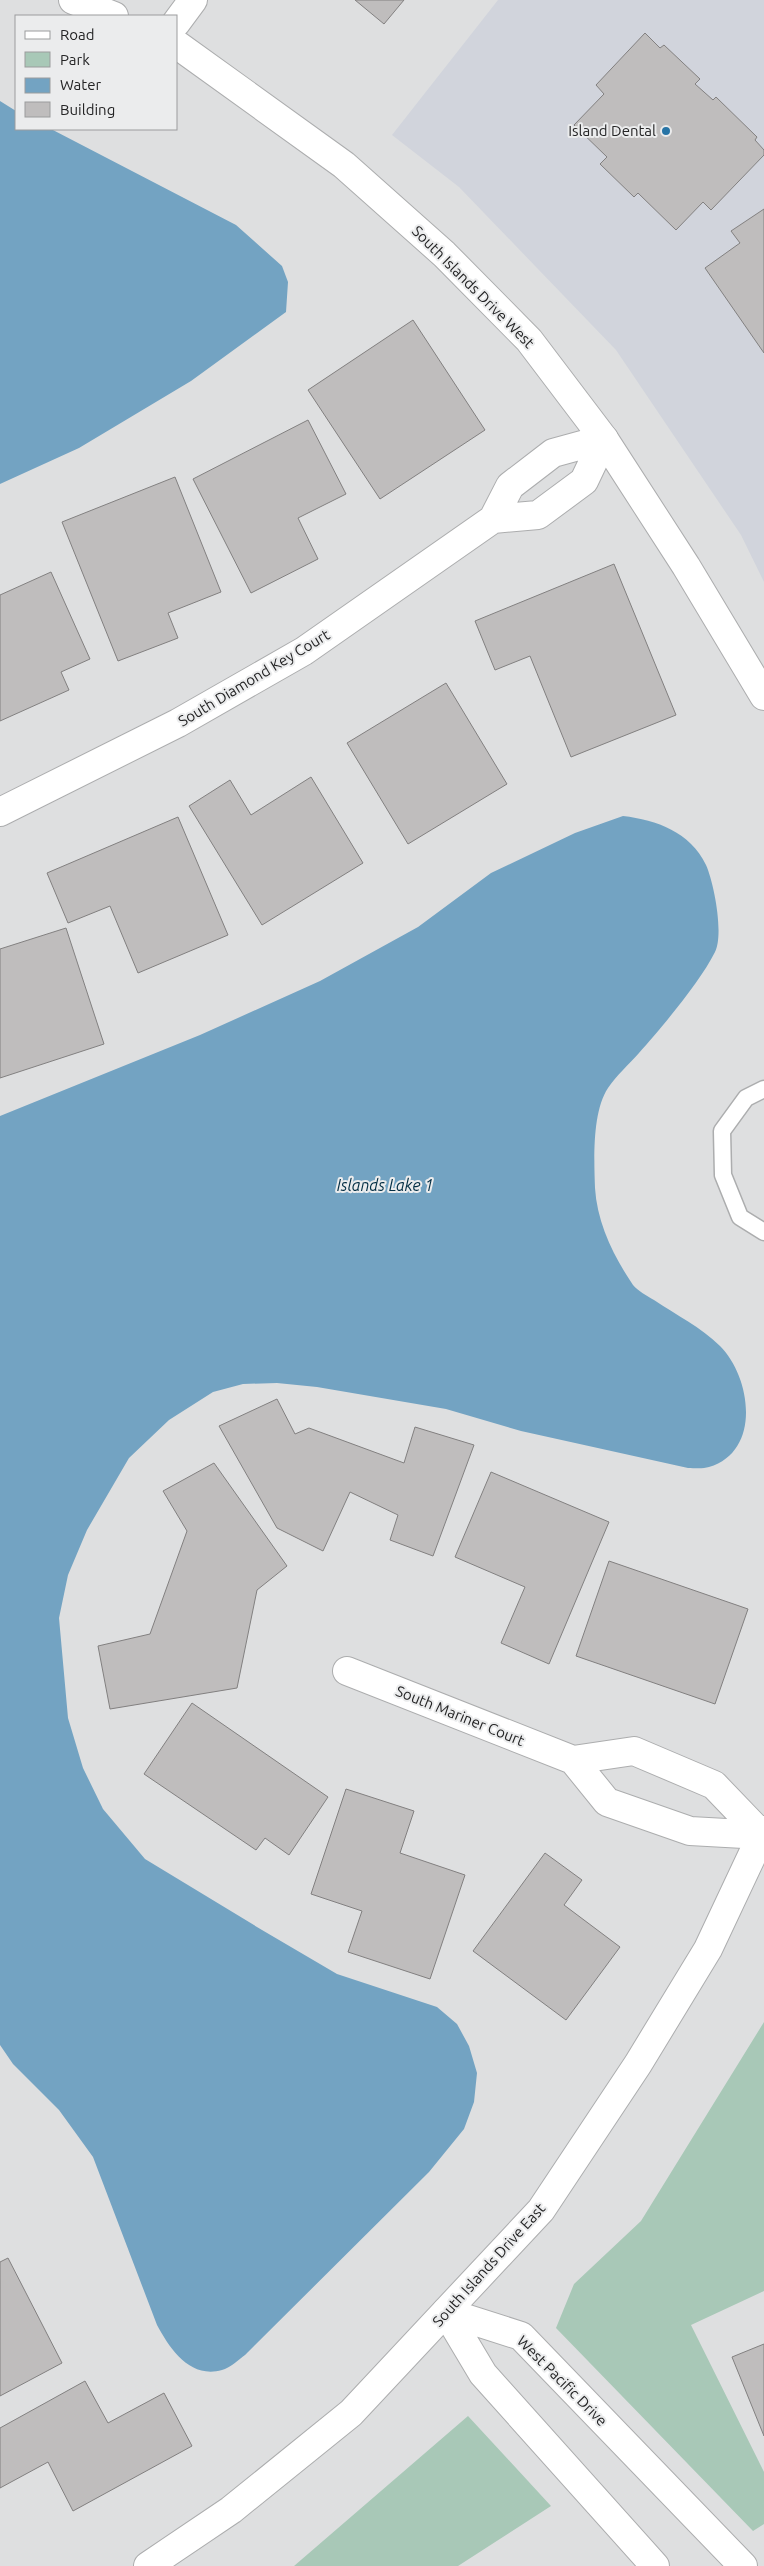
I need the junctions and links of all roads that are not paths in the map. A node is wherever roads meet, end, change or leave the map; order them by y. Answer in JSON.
{"nodes":[{"id":1,"x":73,"y":0,"type":"edge"},
{"id":2,"x":194,"y":0,"type":"edge"},
{"id":3,"x":111,"y":15,"type":"edge"},
{"id":4,"x":178,"y":20,"type":"edge"},
{"id":5,"x":178,"y":45,"type":"edge"},
{"id":6,"x":604,"y":439,"type":"junction"},
{"id":7,"x":493,"y":519,"type":"junction"},
{"id":8,"x":764,"y":696,"type":"edge"},
{"id":9,"x":0,"y":812,"type":"edge"},
{"id":10,"x":764,"y":1089,"type":"edge"},
{"id":11,"x":764,"y":1232,"type":"edge"},
{"id":12,"x":347,"y":1671,"type":"dead end"},
{"id":13,"x":573,"y":1760,"type":"junction"},
{"id":14,"x":763,"y":1833,"type":"edge"},
{"id":15,"x":446,"y":2312,"type":"junction"},
{"id":16,"x":148,"y":2566,"type":"edge"},
{"id":17,"x":655,"y":2566,"type":"edge"},
{"id":18,"x":743,"y":2566,"type":"edge"}],
"edges":[{"from":1,"to":3,"type":"street"},
{"from":2,"to":4,"type":"street"},
{"from":5,"to":6,"type":"street","name":"South Islands Drive West"},
{"from":6,"to":7,"type":"street","name":"South Diamond Key Court"},
{"from":6,"to":7,"type":"street"},
{"from":6,"to":8,"type":"street","name":"South Islands Drive West"},
{"from":7,"to":9,"type":"street","name":"South Diamond Key Court"},
{"from":10,"to":11,"type":"lane"},
{"from":12,"to":13,"type":"street","name":"South Mariner Court"},
{"from":13,"to":14,"type":"street","name":"South Mariner Court"},
{"from":13,"to":14,"type":"street","name":"South Mariner Court"},
{"from":14,"to":15,"type":"street","name":"South Islands Drive East"},
{"from":15,"to":16,"type":"street","name":"South Islands Drive East"},
{"from":15,"to":17,"type":"street"},
{"from":15,"to":18,"type":"street","name":"West Pacific Drive"}]}
